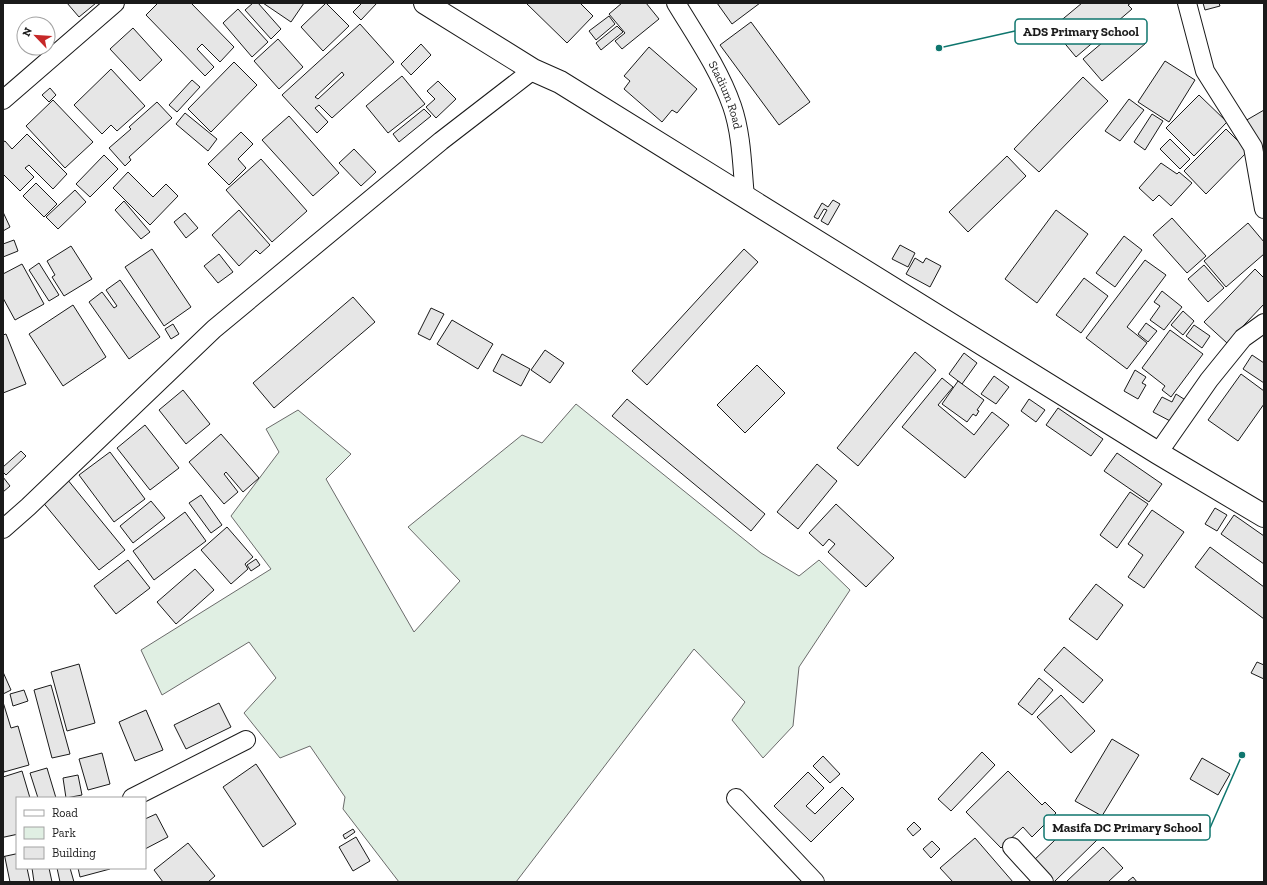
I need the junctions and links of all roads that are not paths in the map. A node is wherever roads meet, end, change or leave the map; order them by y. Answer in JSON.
{"nodes":[{"id":1,"x":115,"y":3,"type":"edge"},
{"id":2,"x":425,"y":3,"type":"edge"},
{"id":3,"x":676,"y":3,"type":"edge"},
{"id":4,"x":1187,"y":3,"type":"edge"},
{"id":5,"x":533,"y":70,"type":"junction"},
{"id":6,"x":3,"y":100,"type":"edge"},
{"id":7,"x":745,"y":197,"type":"junction"},
{"id":8,"x":1264,"y":209,"type":"edge"},
{"id":9,"x":1264,"y":323,"type":"edge"},
{"id":10,"x":1158,"y":453,"type":"junction"},
{"id":11,"x":1264,"y":516,"type":"edge"},
{"id":12,"x":3,"y":529,"type":"edge"},
{"id":13,"x":246,"y":740,"type":"dead end"},
{"id":14,"x":134,"y":797,"type":"edge"},
{"id":15,"x":736,"y":798,"type":"dead end"},
{"id":16,"x":16,"y":844,"type":"edge"},
{"id":17,"x":3,"y":847,"type":"edge"},
{"id":18,"x":1012,"y":847,"type":"dead end"},
{"id":19,"x":815,"y":882,"type":"edge"},
{"id":20,"x":1044,"y":882,"type":"edge"}],
"edges":[{"from":1,"to":6,"type":"street"},
{"from":2,"to":5,"type":"main road"},
{"from":3,"to":7,"type":"street","name":"Stadium Road"},
{"from":4,"to":8,"type":"street"},
{"from":5,"to":7,"type":"main road"},
{"from":5,"to":12,"type":"street"},
{"from":7,"to":10,"type":"main road"},
{"from":9,"to":10,"type":"street"},
{"from":10,"to":11,"type":"main road"},
{"from":13,"to":14,"type":"street"},
{"from":15,"to":19,"type":"street"},
{"from":16,"to":17,"type":"street"},
{"from":18,"to":20,"type":"street"}]}
